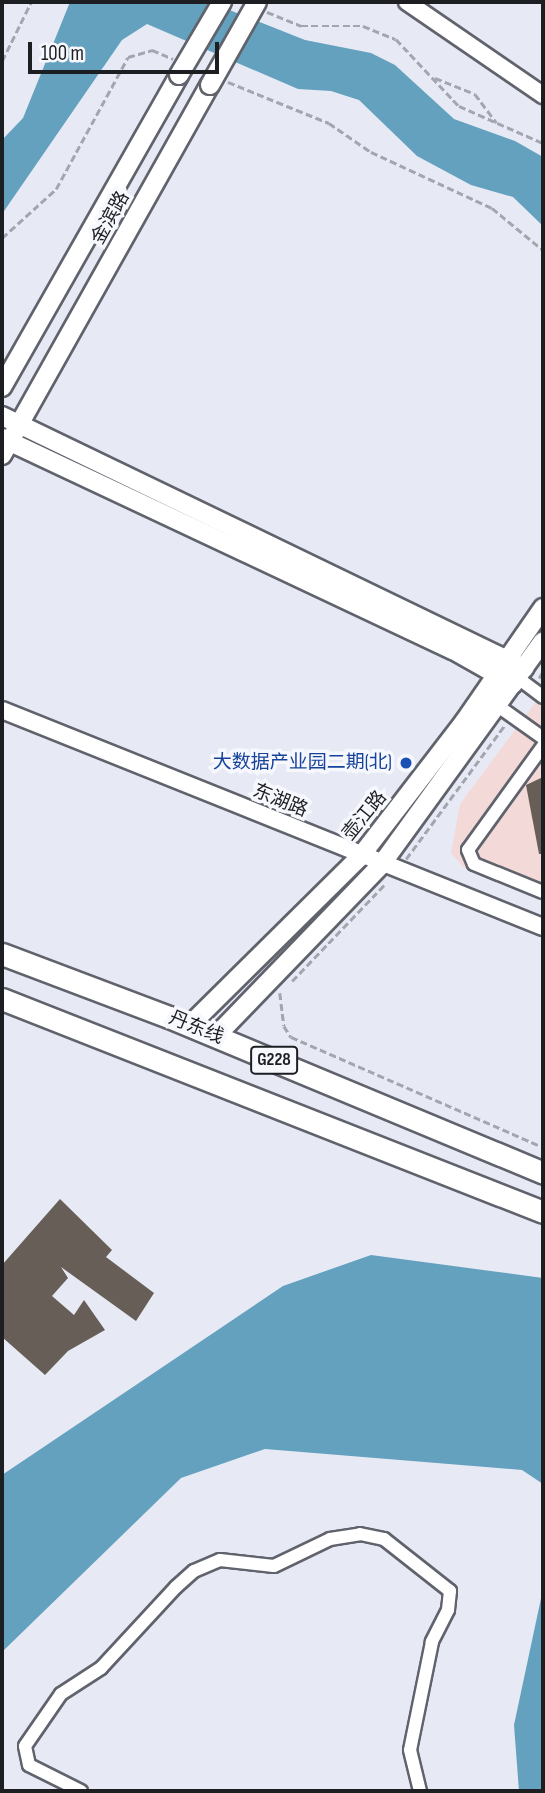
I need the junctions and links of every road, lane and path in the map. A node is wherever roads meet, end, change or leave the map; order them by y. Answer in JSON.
{"nodes":[{"id":1,"x":31,"y":2,"type":"edge"},
{"id":2,"x":222,"y":2,"type":"edge"},
{"id":3,"x":407,"y":2,"type":"edge"},
{"id":4,"x":256,"y":4,"type":"edge"},
{"id":5,"x":2,"y":61,"type":"edge"},
{"id":6,"x":178,"y":68,"type":"junction"},
{"id":7,"x":432,"y":76,"type":"junction"},
{"id":8,"x":218,"y":83,"type":"junction"},
{"id":9,"x":543,"y":95,"type":"edge"},
{"id":10,"x":500,"y":125,"type":"junction"},
{"id":11,"x":543,"y":143,"type":"edge"},
{"id":12,"x":2,"y":237,"type":"edge"},
{"id":13,"x":543,"y":250,"type":"edge"},
{"id":14,"x":2,"y":387,"type":"edge"},
{"id":15,"x":2,"y":416,"type":"edge"},
{"id":16,"x":19,"y":425,"type":"junction"},
{"id":17,"x":4,"y":445,"type":"edge"},
{"id":18,"x":543,"y":608,"type":"edge"},
{"id":19,"x":543,"y":641,"type":"edge"},
{"id":20,"x":508,"y":657,"type":"junction"},
{"id":21,"x":543,"y":671,"type":"edge"},
{"id":22,"x":496,"y":675,"type":"junction"},
{"id":23,"x":522,"y":679,"type":"junction"},
{"id":24,"x":543,"y":697,"type":"edge"},
{"id":25,"x":2,"y":710,"type":"edge"},
{"id":26,"x":505,"y":710,"type":"junction"},
{"id":27,"x":543,"y":738,"type":"edge"},
{"id":28,"x":543,"y":746,"type":"edge"},
{"id":29,"x":360,"y":857,"type":"junction"},
{"id":30,"x":389,"y":868,"type":"junction"},
{"id":31,"x":543,"y":892,"type":"edge"},
{"id":32,"x":543,"y":927,"type":"edge"},
{"id":33,"x":2,"y":954,"type":"edge"},
{"id":34,"x":290,"y":982,"type":"dead end"},
{"id":35,"x":281,"y":990,"type":"dead end"},
{"id":36,"x":2,"y":999,"type":"edge"},
{"id":37,"x":190,"y":1025,"type":"junction"},
{"id":38,"x":216,"y":1036,"type":"junction"},
{"id":39,"x":543,"y":1147,"type":"edge"},
{"id":40,"x":543,"y":1173,"type":"edge"},
{"id":41,"x":543,"y":1212,"type":"edge"},
{"id":42,"x":81,"y":1791,"type":"edge"},
{"id":43,"x":420,"y":1791,"type":"edge"}],
"edges":[{"from":1,"to":5,"type":"path"},
{"from":2,"to":6,"type":"main road","name":"金滨路","bridge":true},
{"from":3,"to":9,"type":"street"},
{"from":4,"to":7,"type":"path"},
{"from":4,"to":8,"type":"main road","name":"金滨路","bridge":true},
{"from":6,"to":12,"type":"path"},
{"from":6,"to":14,"type":"main road","name":"金滨路"},
{"from":7,"to":10,"type":"path"},
{"from":7,"to":10,"type":"path"},
{"from":8,"to":13,"type":"path"},
{"from":8,"to":16,"type":"main road","name":"金滨路"},
{"from":10,"to":11,"type":"path"},
{"from":15,"to":16,"type":"main road"},
{"from":16,"to":17,"type":"main road","name":"金滨路"},
{"from":16,"to":20,"type":"main road"},
{"from":17,"to":22,"type":"main road"},
{"from":18,"to":20,"type":"main road","name":"壶江路"},
{"from":19,"to":23,"type":"main road"},
{"from":20,"to":22,"type":"main road","name":"壶江路"},
{"from":20,"to":23,"type":"main road"},
{"from":21,"to":23,"type":"path"},
{"from":22,"to":23,"type":"main road"},
{"from":22,"to":29,"type":"main road","name":"壶江路"},
{"from":23,"to":24,"type":"street"},
{"from":23,"to":26,"type":"main road"},
{"from":25,"to":29,"type":"street","name":"东湖路"},
{"from":26,"to":27,"type":"street"},
{"from":26,"to":30,"type":"main road"},
{"from":26,"to":30,"type":"path"},
{"from":28,"to":31,"type":"street"},
{"from":29,"to":30,"type":"street","name":"东湖路"},
{"from":29,"to":37,"type":"main road","name":"壶江路"},
{"from":30,"to":32,"type":"street","name":"东湖路"},
{"from":30,"to":34,"type":"path"},
{"from":30,"to":38,"type":"main road"},
{"from":33,"to":37,"type":"highway","name":"丹东线","number":"G228"},
{"from":35,"to":39,"type":"path"},
{"from":36,"to":41,"type":"highway","number":"G228"},
{"from":37,"to":38,"type":"highway","name":"丹东线","number":"G228"},
{"from":38,"to":40,"type":"highway","name":"丹东线","number":"G228"},
{"from":42,"to":43,"type":"street"}]}
